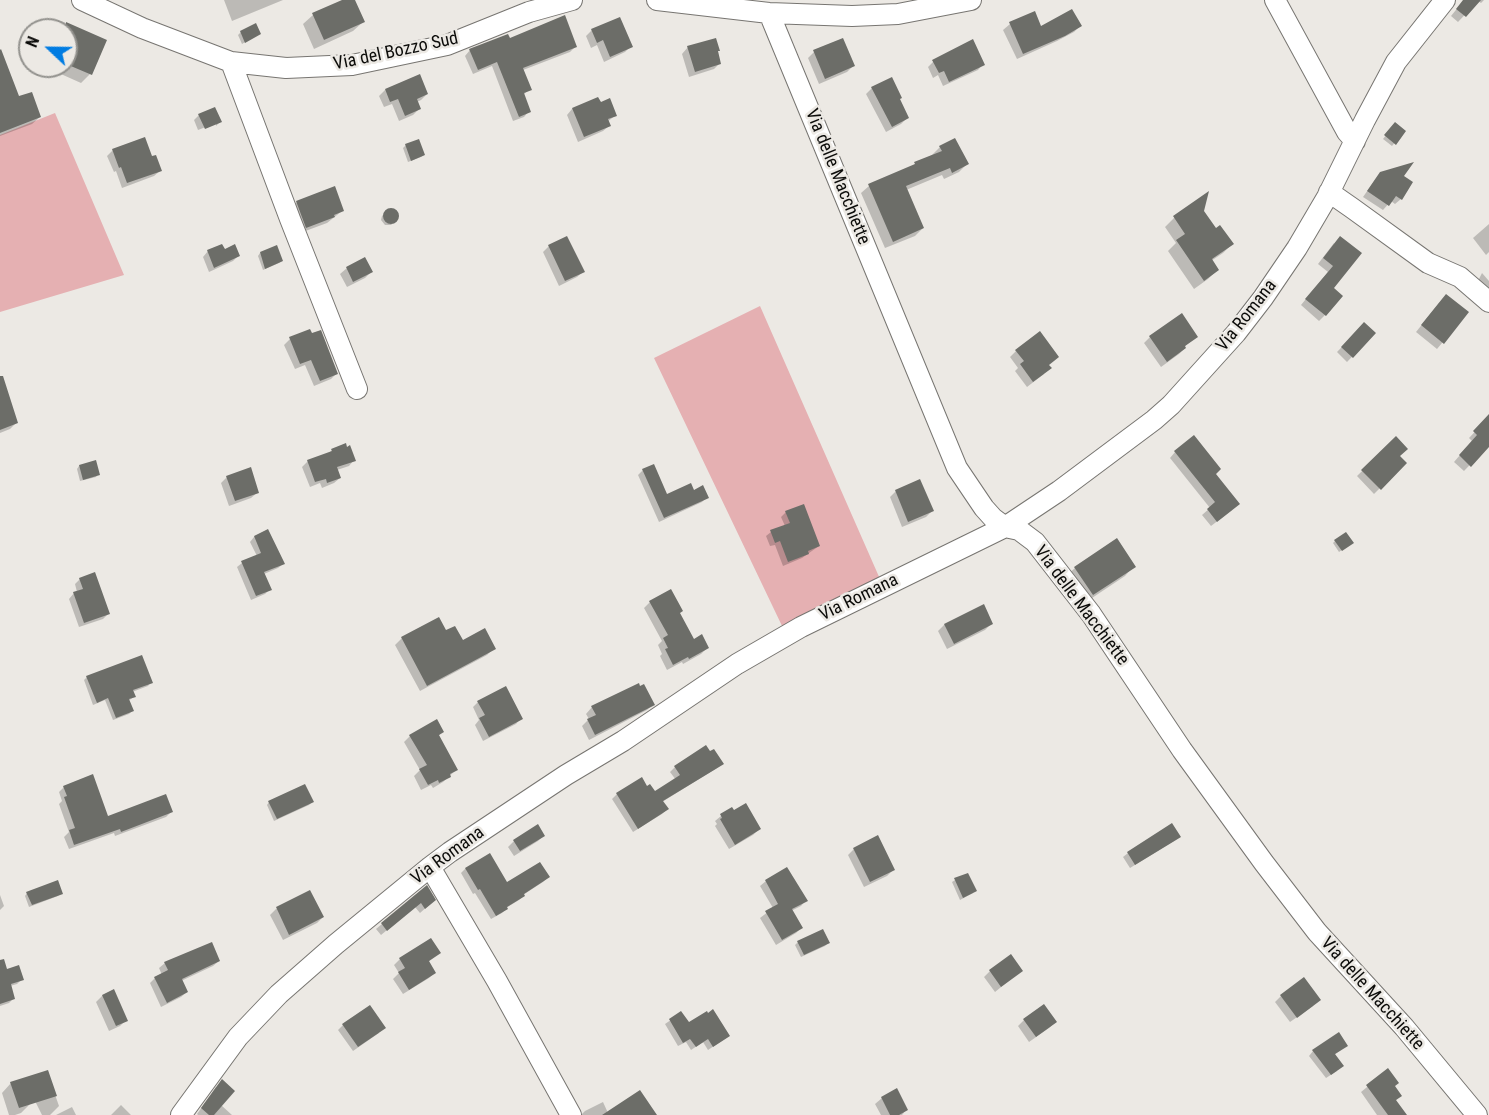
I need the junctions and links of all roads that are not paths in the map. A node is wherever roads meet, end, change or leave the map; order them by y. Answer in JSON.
{"nodes":[{"id":1,"x":82,"y":0,"type":"edge"},
{"id":2,"x":573,"y":0,"type":"edge"},
{"id":3,"x":657,"y":0,"type":"edge"},
{"id":4,"x":971,"y":0,"type":"edge"},
{"id":5,"x":1275,"y":0,"type":"edge"},
{"id":6,"x":1445,"y":0,"type":"edge"},
{"id":7,"x":526,"y":6,"type":"edge"},
{"id":8,"x":769,"y":13,"type":"junction"},
{"id":9,"x":231,"y":62,"type":"junction"},
{"id":10,"x":1355,"y":141,"type":"junction"},
{"id":11,"x":1329,"y":192,"type":"junction"},
{"id":12,"x":1489,"y":302,"type":"edge"},
{"id":13,"x":357,"y":389,"type":"dead end"},
{"id":14,"x":1005,"y":527,"type":"junction"},
{"id":15,"x":430,"y":867,"type":"junction"},
{"id":16,"x":181,"y":1115,"type":"edge"},
{"id":17,"x":571,"y":1115,"type":"edge"},
{"id":18,"x":1477,"y":1115,"type":"edge"}],
"edges":[{"from":1,"to":9,"type":"street","name":"Via del Bozzo Sud"},
{"from":2,"to":7,"type":"street","name":"Via del Bozzo Sud"},
{"from":3,"to":8,"type":"street"},
{"from":4,"to":8,"type":"street"},
{"from":5,"to":10,"type":"street"},
{"from":6,"to":10,"type":"street","name":"Via Romana"},
{"from":7,"to":9,"type":"street","name":"Via del Bozzo Sud"},
{"from":8,"to":14,"type":"street","name":"Via delle Macchiette"},
{"from":9,"to":13,"type":"street"},
{"from":10,"to":11,"type":"street","name":"Via Romana"},
{"from":11,"to":12,"type":"street"},
{"from":11,"to":14,"type":"street","name":"Via Romana"},
{"from":14,"to":15,"type":"street","name":"Via Romana"},
{"from":14,"to":18,"type":"street","name":"Via delle Macchiette"},
{"from":15,"to":16,"type":"street","name":"Via Romana"},
{"from":15,"to":17,"type":"street"}]}
